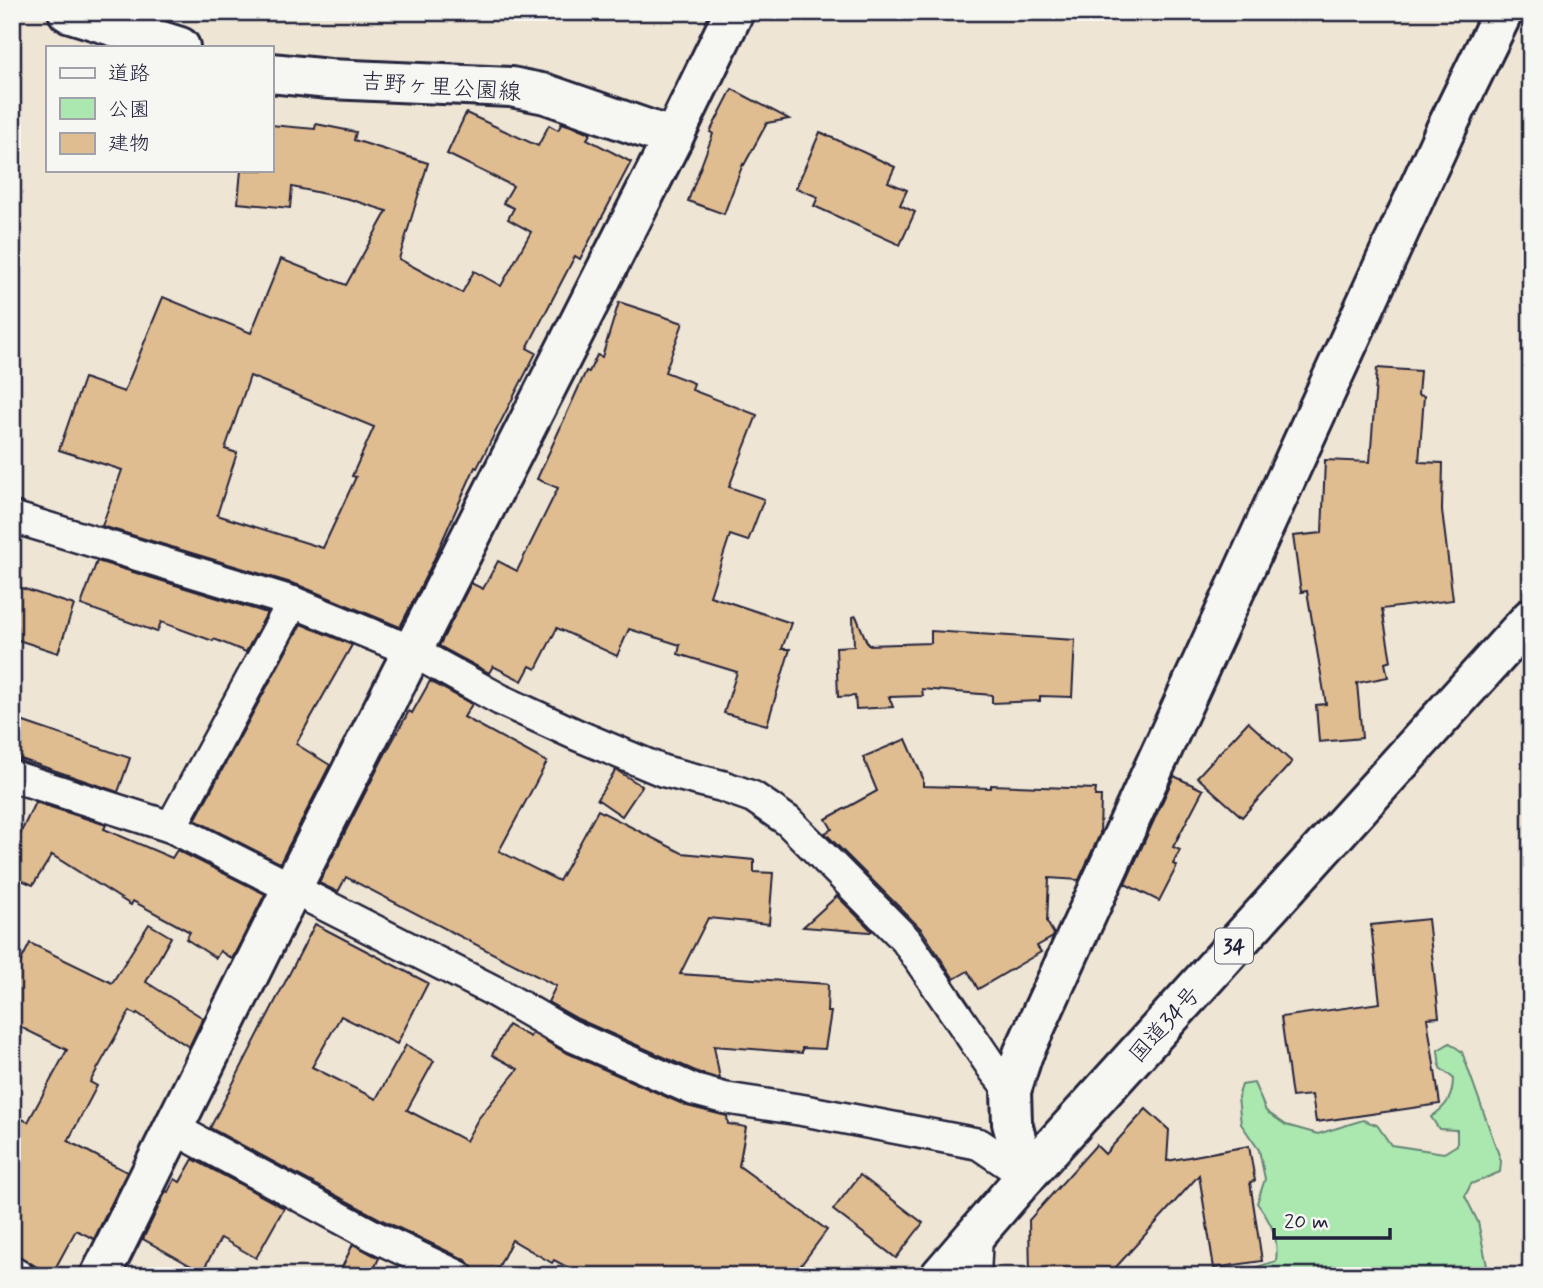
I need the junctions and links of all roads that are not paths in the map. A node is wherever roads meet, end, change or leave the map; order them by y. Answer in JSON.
{"nodes":[{"id":1,"x":68,"y":12,"type":"edge"},
{"id":2,"x":734,"y":12,"type":"edge"},
{"id":3,"x":1503,"y":12,"type":"edge"},
{"id":4,"x":177,"y":46,"type":"edge"},
{"id":5,"x":273,"y":73,"type":"edge"},
{"id":6,"x":673,"y":138,"type":"junction"},
{"id":7,"x":12,"y":517,"type":"edge"},
{"id":8,"x":293,"y":602,"type":"junction"},
{"id":9,"x":1531,"y":618,"type":"edge"},
{"id":10,"x":412,"y":651,"type":"junction"},
{"id":11,"x":12,"y":776,"type":"edge"},
{"id":12,"x":171,"y":827,"type":"junction"},
{"id":13,"x":291,"y":890,"type":"junction"},
{"id":14,"x":1012,"y":1091,"type":"junction"},
{"id":15,"x":173,"y":1128,"type":"junction"},
{"id":16,"x":1026,"y":1176,"type":"junction"},
{"id":17,"x":977,"y":1234,"type":"junction"},
{"id":18,"x":12,"y":1272,"type":"edge"},
{"id":19,"x":19,"y":1276,"type":"edge"},
{"id":20,"x":100,"y":1276,"type":"edge"},
{"id":21,"x":458,"y":1276,"type":"edge"},
{"id":22,"x":940,"y":1276,"type":"edge"},
{"id":23,"x":975,"y":1276,"type":"edge"}],
"edges":[{"from":1,"to":4,"type":"main road"},
{"from":2,"to":6,"type":"main road"},
{"from":3,"to":14,"type":"main road"},
{"from":5,"to":6,"type":"main road","name":"吉野ヶ里公園線"},
{"from":6,"to":10,"type":"main road"},
{"from":7,"to":8,"type":"street"},
{"from":8,"to":10,"type":"street"},
{"from":8,"to":12,"type":"street"},
{"from":9,"to":16,"type":"main road","name":"国道34号","number":"34"},
{"from":10,"to":13,"type":"main road"},
{"from":10,"to":14,"type":"street"},
{"from":11,"to":12,"type":"street"},
{"from":12,"to":13,"type":"street"},
{"from":13,"to":15,"type":"main road"},
{"from":13,"to":16,"type":"street"},
{"from":14,"to":16,"type":"main road"},
{"from":15,"to":20,"type":"main road"},
{"from":15,"to":21,"type":"street"},
{"from":16,"to":17,"type":"main road","name":"国道34号","number":"34"},
{"from":17,"to":22,"type":"main road","name":"国道34号","number":"34"},
{"from":17,"to":23,"type":"street"},
{"from":18,"to":19,"type":"street"}]}
